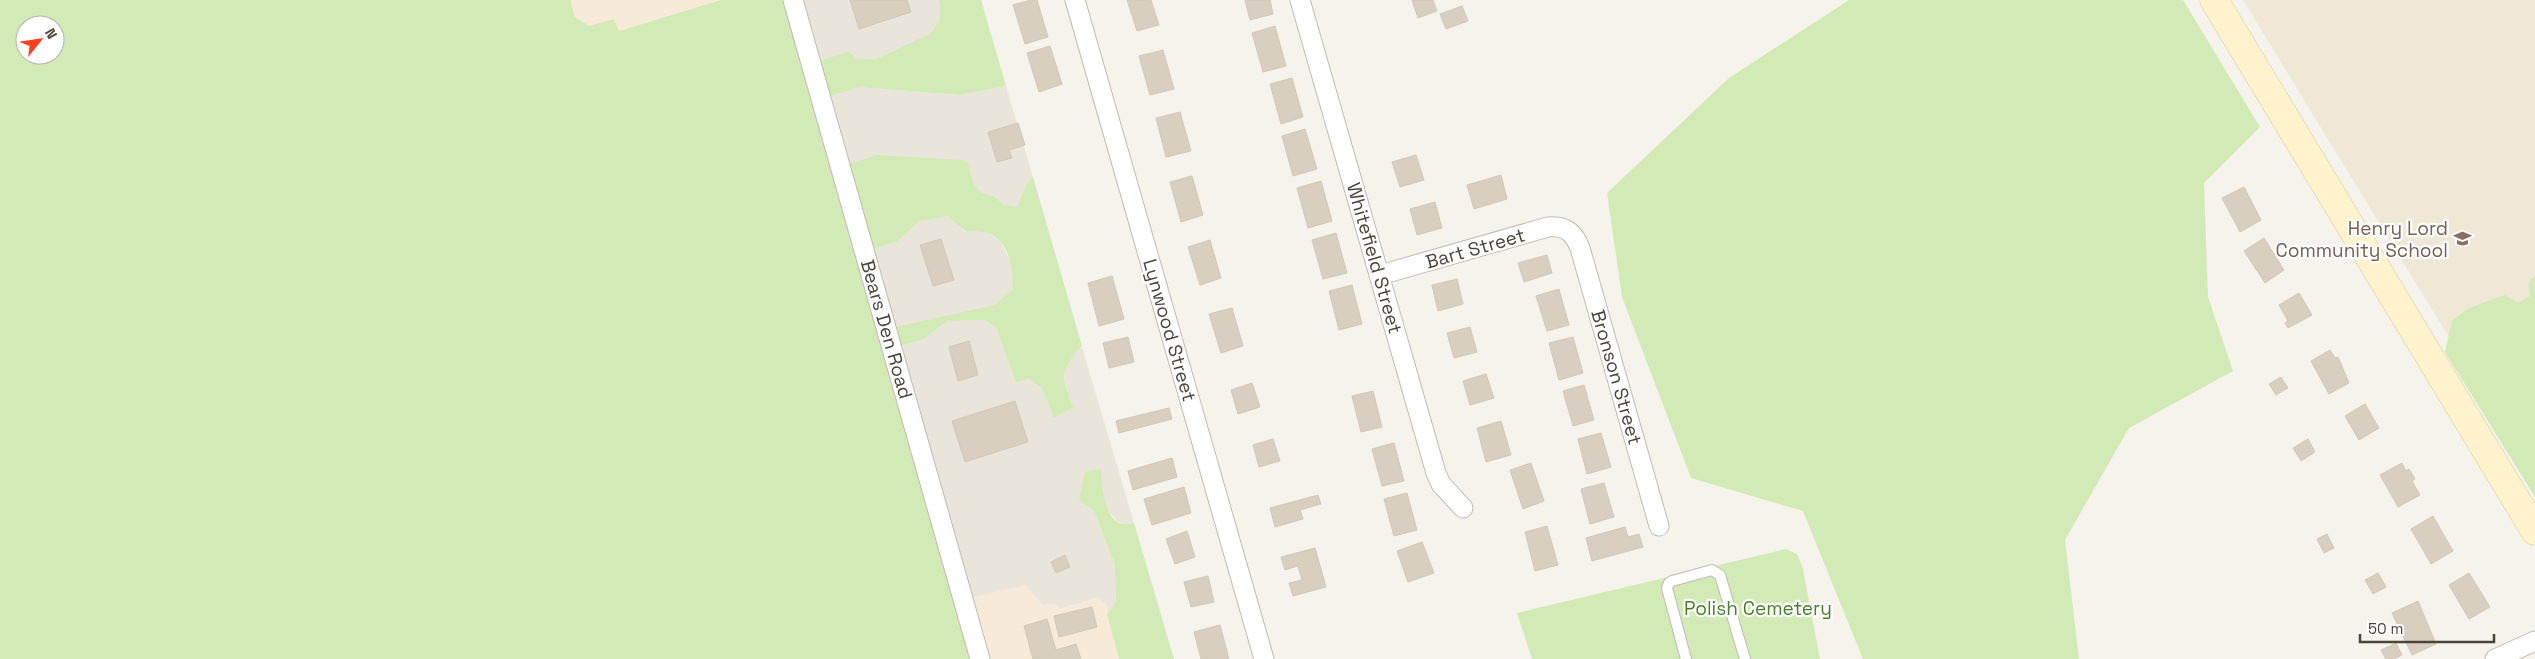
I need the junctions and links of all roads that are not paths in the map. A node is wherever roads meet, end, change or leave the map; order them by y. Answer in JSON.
{"nodes":[{"id":1,"x":793,"y":0,"type":"edge"},
{"id":2,"x":1075,"y":0,"type":"edge"},
{"id":3,"x":1300,"y":0,"type":"edge"},
{"id":4,"x":2214,"y":0,"type":"edge"},
{"id":5,"x":1569,"y":230,"type":"joint"},
{"id":6,"x":1380,"y":275,"type":"junction"},
{"id":7,"x":1463,"y":508,"type":"dead end"},
{"id":8,"x":1659,"y":526,"type":"dead end"},
{"id":9,"x":2535,"y":532,"type":"edge"},
{"id":10,"x":2535,"y":641,"type":"edge"},
{"id":11,"x":980,"y":659,"type":"edge"},
{"id":12,"x":1264,"y":659,"type":"edge"},
{"id":13,"x":1686,"y":659,"type":"edge"},
{"id":14,"x":1745,"y":659,"type":"edge"},
{"id":15,"x":2495,"y":659,"type":"edge"}],
"edges":[{"from":1,"to":11,"type":"street","name":"Bears Den Road"},
{"from":2,"to":12,"type":"street","name":"Lynwood Street"},
{"from":3,"to":6,"type":"street","name":"Whitefield Street"},
{"from":4,"to":9,"type":"main road"},
{"from":5,"to":6,"type":"street","name":"Bart Street"},
{"from":5,"to":8,"type":"street","name":"Bronson Street"},
{"from":6,"to":7,"type":"street","name":"Whitefield Street"},
{"from":10,"to":15,"type":"street"},
{"from":13,"to":14,"type":"lane"}]}
